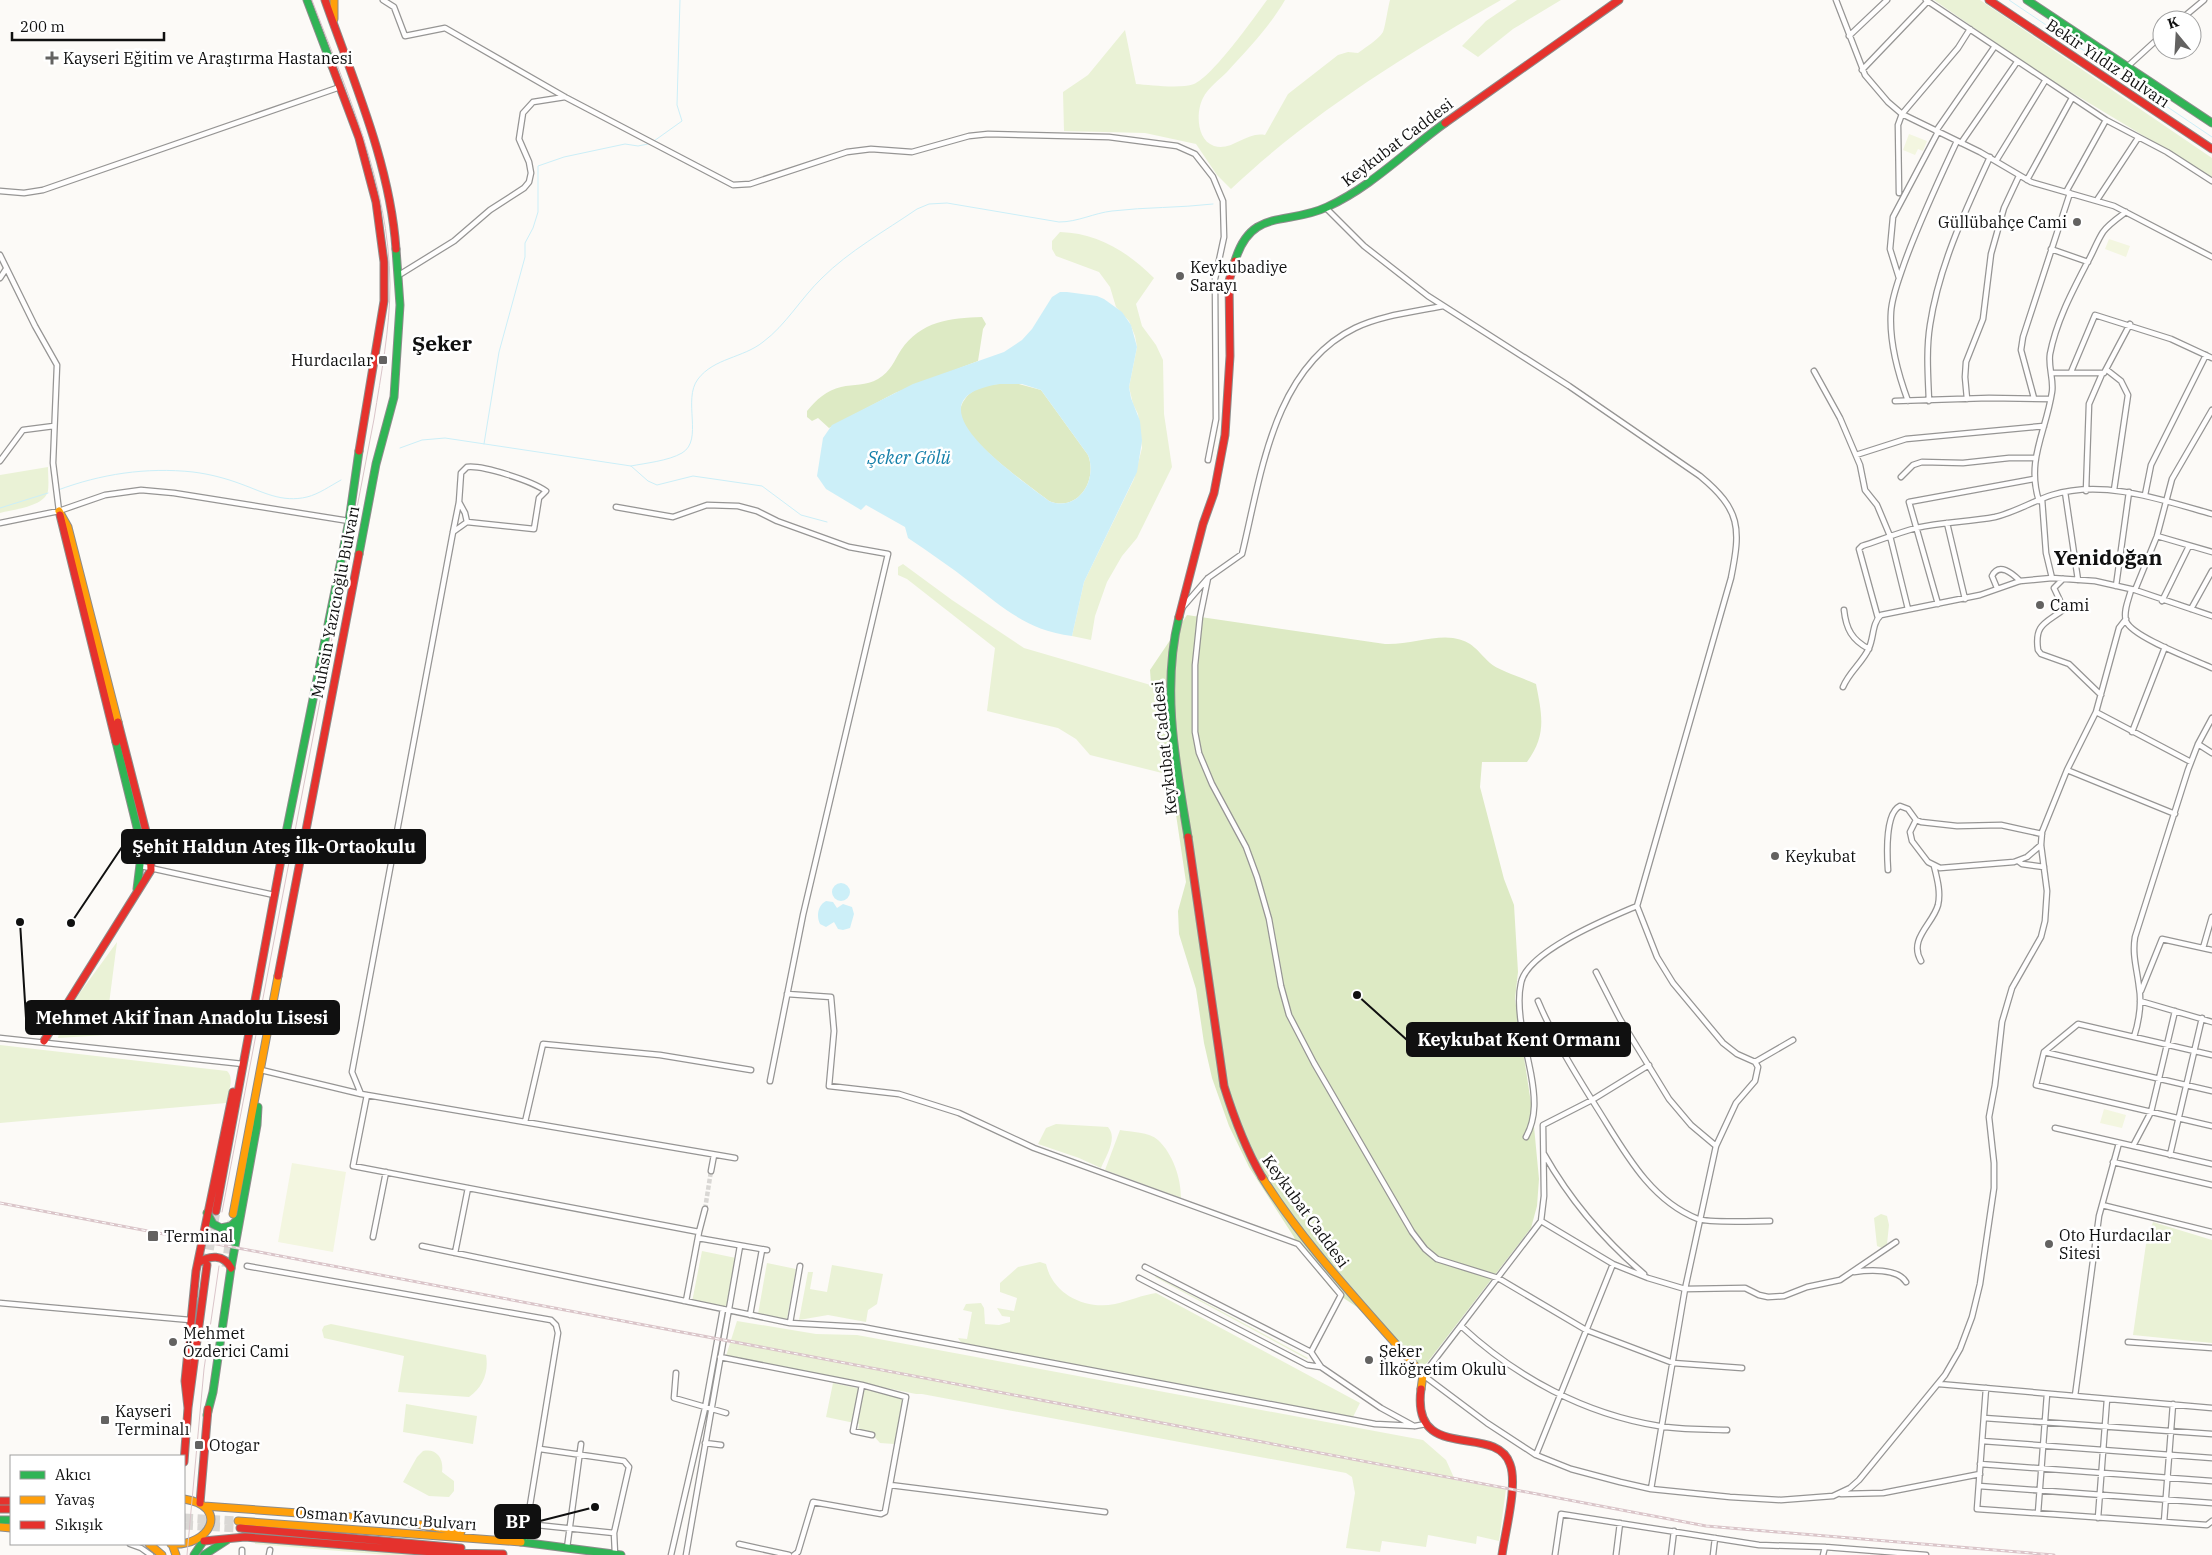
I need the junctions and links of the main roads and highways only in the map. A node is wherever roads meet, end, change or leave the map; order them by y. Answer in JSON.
{"nodes":[{"id":1,"x":307,"y":0,"type":"edge"},
{"id":2,"x":325,"y":0,"type":"edge"},
{"id":3,"x":334,"y":0,"type":"edge"},
{"id":4,"x":1619,"y":0,"type":"edge"},
{"id":5,"x":1989,"y":0,"type":"edge"},
{"id":6,"x":2027,"y":0,"type":"edge"},
{"id":7,"x":334,"y":27,"type":"junction"},
{"id":8,"x":2212,"y":124,"type":"edge"},
{"id":9,"x":2212,"y":149,"type":"edge"},
{"id":10,"x":136,"y":892,"type":"junction"},
{"id":11,"x":44,"y":1041,"type":"road end"},
{"id":12,"x":243,"y":1064,"type":"junction"},
{"id":13,"x":216,"y":1211,"type":"tunnel mouth"},
{"id":14,"x":207,"y":1212,"type":"junction"},
{"id":15,"x":237,"y":1215,"type":"junction"},
{"id":16,"x":198,"y":1263,"type":"junction"},
{"id":17,"x":206,"y":1265,"type":"tunnel mouth"},
{"id":18,"x":228,"y":1268,"type":"junction"},
{"id":19,"x":188,"y":1408,"type":"junction"},
{"id":20,"x":185,"y":1455,"type":"edge"},
{"id":21,"x":185,"y":1499,"type":"edge"},
{"id":22,"x":202,"y":1505,"type":"junction"},
{"id":23,"x":236,"y":1537,"type":"junction"},
{"id":24,"x":506,"y":1540,"type":"junction"},
{"id":25,"x":203,"y":1542,"type":"junction"},
{"id":26,"x":150,"y":1545,"type":"edge"},
{"id":27,"x":175,"y":1545,"type":"edge"},
{"id":28,"x":507,"y":1554,"type":"edge"},
{"id":29,"x":162,"y":1555,"type":"edge"},
{"id":30,"x":194,"y":1555,"type":"edge"},
{"id":31,"x":204,"y":1555,"type":"edge"},
{"id":32,"x":618,"y":1555,"type":"edge"},
{"id":33,"x":1502,"y":1555,"type":"edge"}],
"edges":[{"from":1,"to":12,"type":"main road","name":"Muhsin Yazıcıoğlu Bulvarı"},
{"from":2,"to":7,"type":"main road","name":"Muhsin Yazıcıoğlu Bulvarı"},
{"from":3,"to":7,"type":"main road"},
{"from":4,"to":33,"type":"main road","name":"Keykubat Caddesi"},
{"from":5,"to":9,"type":"main road","name":"Bekir Yıldız Bulvarı"},
{"from":6,"to":8,"type":"main road","name":"Bekir Yıldız Bulvarı"},
{"from":7,"to":15,"type":"main road","name":"Muhsin Yazıcıoğlu Bulvarı"},
{"from":10,"to":10,"type":"main road"},
{"from":10,"to":11,"type":"main road"},
{"from":12,"to":13,"type":"main road","name":"Muhsin Yazıcıoğlu Bulvarı"},
{"from":12,"to":14,"type":"main road"},
{"from":14,"to":15,"type":"main road"},
{"from":14,"to":16,"type":"main road"},
{"from":15,"to":18,"type":"main road","name":"Muhsin Yazıcıoğlu Bulvarı"},
{"from":16,"to":18,"type":"main road"},
{"from":16,"to":19,"type":"main road"},
{"from":17,"to":19,"type":"main road"},
{"from":18,"to":22,"type":"main road"},
{"from":19,"to":20,"type":"main road"},
{"from":21,"to":22,"type":"main road"},
{"from":22,"to":24,"type":"main road"},
{"from":22,"to":25,"type":"main road"},
{"from":23,"to":25,"type":"main road"},
{"from":23,"to":28,"type":"main road"},
{"from":23,"to":31,"type":"main road"},
{"from":24,"to":28,"type":"main road","name":"Osman Kavuncu Bulvarı"},
{"from":24,"to":32,"type":"main road","name":"Osman Kavuncu Bulvarı"},
{"from":25,"to":27,"type":"main road"},
{"from":25,"to":30,"type":"main road"},
{"from":26,"to":29,"type":"main road"}]}
